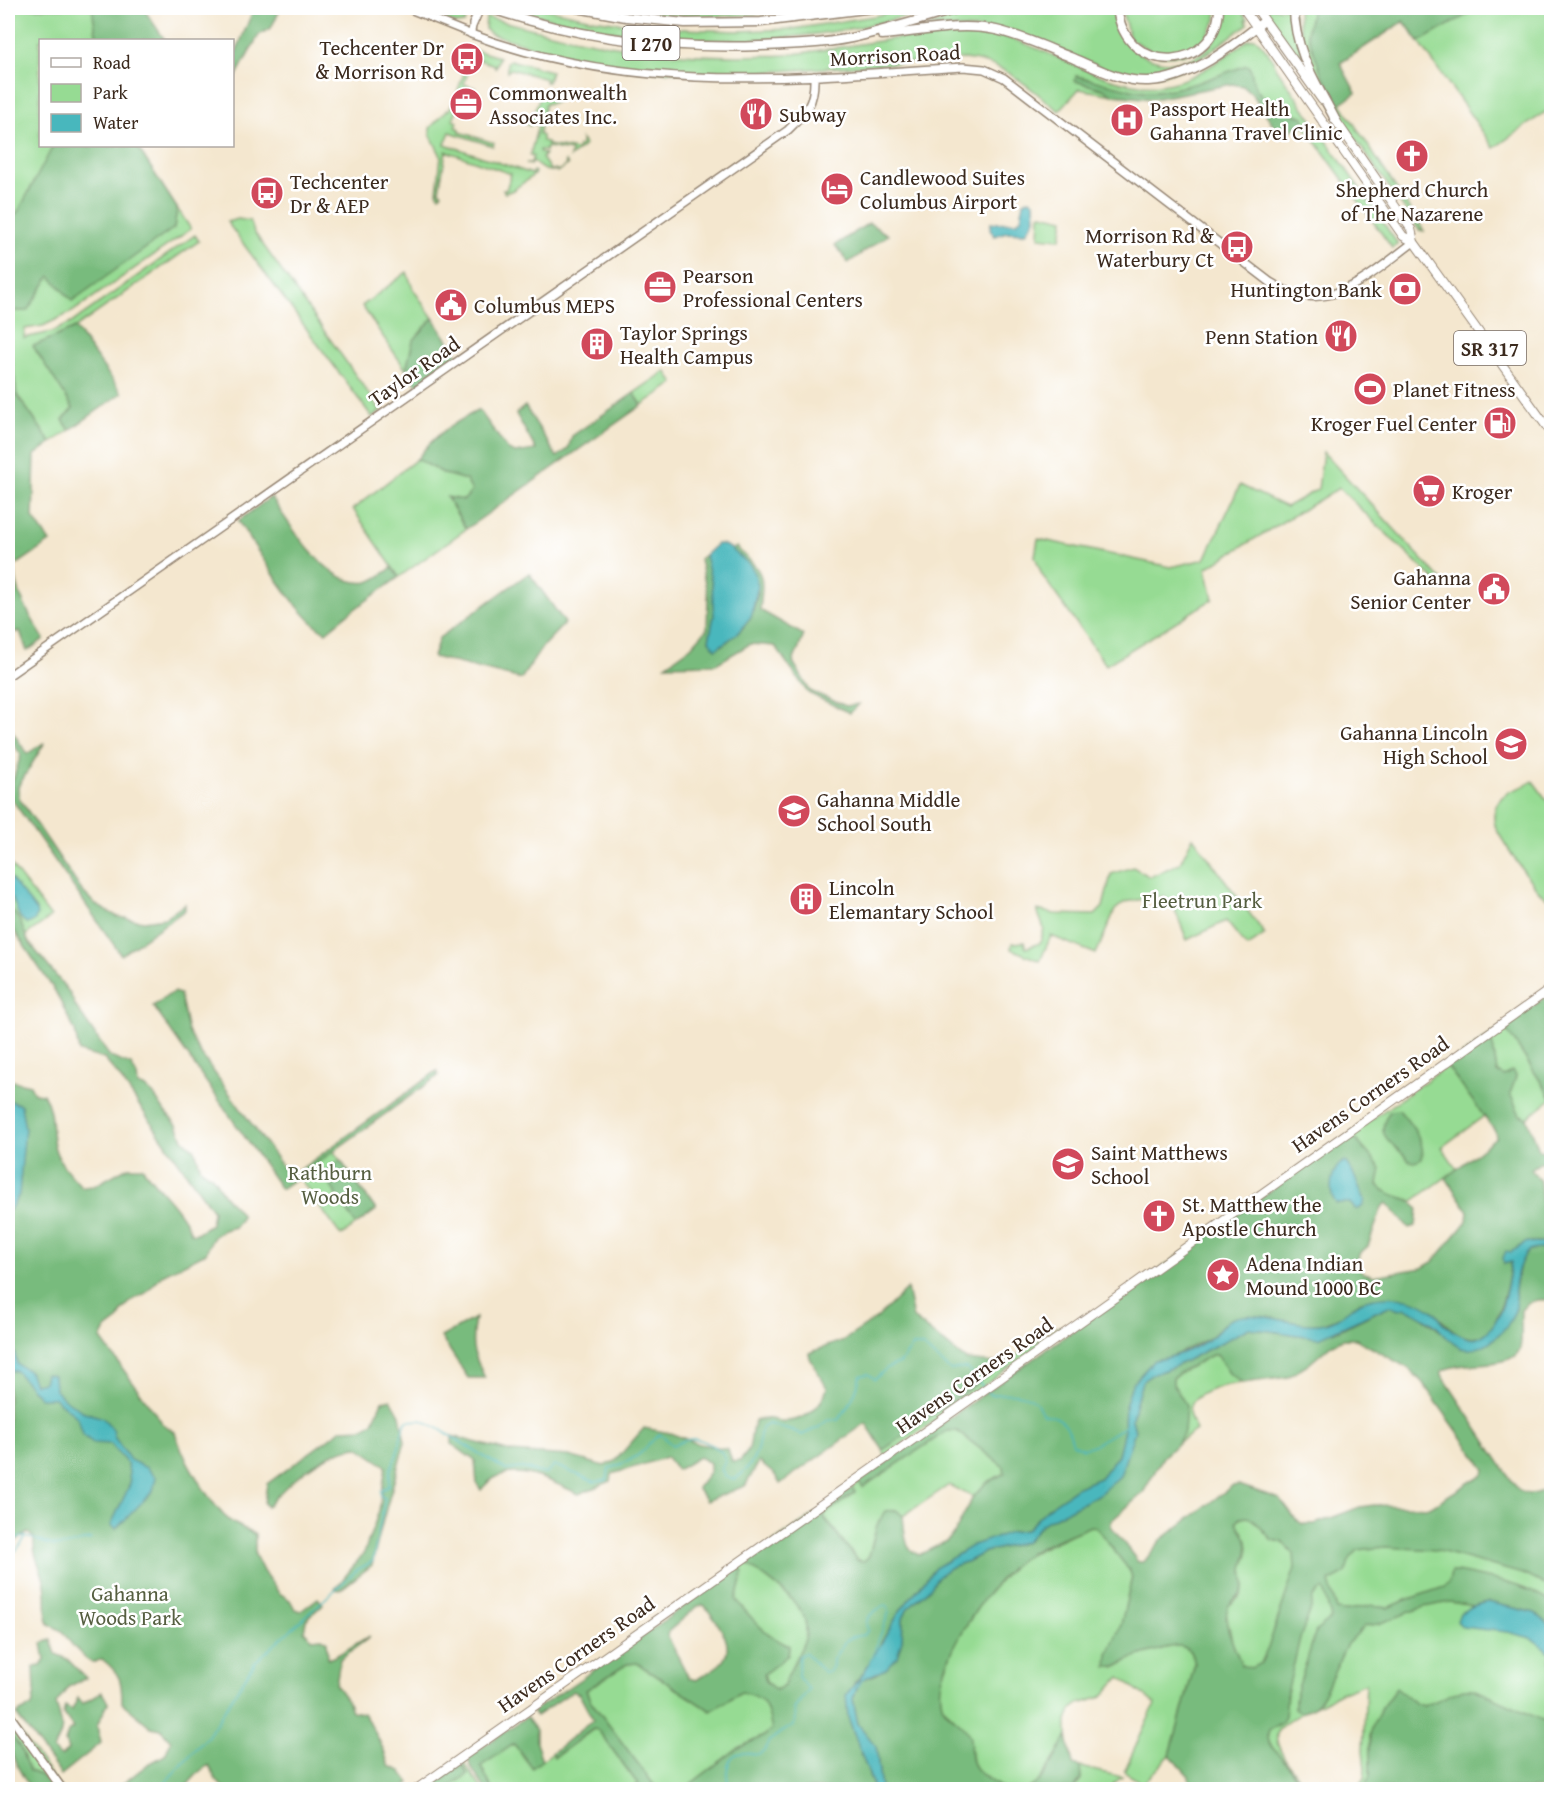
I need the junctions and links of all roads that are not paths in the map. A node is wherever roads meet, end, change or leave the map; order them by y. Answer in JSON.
{"nodes":[{"id":1,"x":406,"y":8,"type":"edge"},
{"id":2,"x":480,"y":8,"type":"edge"},
{"id":3,"x":490,"y":8,"type":"edge"},
{"id":4,"x":576,"y":8,"type":"edge"},
{"id":5,"x":852,"y":8,"type":"edge"},
{"id":6,"x":873,"y":8,"type":"edge"},
{"id":7,"x":961,"y":8,"type":"edge"},
{"id":8,"x":1117,"y":8,"type":"edge"},
{"id":9,"x":1219,"y":8,"type":"edge"},
{"id":10,"x":1243,"y":8,"type":"edge"},
{"id":11,"x":1256,"y":8,"type":"edge"},
{"id":12,"x":1294,"y":8,"type":"edge"},
{"id":13,"x":839,"y":12,"type":"junction"},
{"id":14,"x":1261,"y":23,"type":"junction"},
{"id":15,"x":473,"y":24,"type":"joint"},
{"id":16,"x":471,"y":34,"type":"junction"},
{"id":17,"x":849,"y":38,"type":"junction"},
{"id":18,"x":814,"y":76,"type":"junction"},
{"id":19,"x":1336,"y":121,"type":"junction"},
{"id":20,"x":1414,"y":242,"type":"junction"},
{"id":21,"x":1551,"y":434,"type":"edge"},
{"id":22,"x":8,"y":676,"type":"edge"},
{"id":23,"x":1551,"y":987,"type":"edge"},
{"id":24,"x":8,"y":1713,"type":"edge"},
{"id":25,"x":63,"y":1790,"type":"edge"},
{"id":26,"x":415,"y":1790,"type":"edge"}],
"edges":[{"from":1,"to":16,"type":"street","name":"Morrison Road"},
{"from":2,"to":15,"type":"main road"},
{"from":3,"to":17,"type":"highway","number":"I 270"},
{"from":4,"to":13,"type":"highway","number":"I 270"},
{"from":5,"to":13,"type":"highway"},
{"from":6,"to":13,"type":"highway","number":"I 270"},
{"from":7,"to":17,"type":"highway","number":"I 270"},
{"from":8,"to":9,"type":"highway"},
{"from":10,"to":14,"type":"main road","number":"SR 317"},
{"from":11,"to":14,"type":"main road","number":"SR 317"},
{"from":12,"to":19,"type":"highway"},
{"from":14,"to":17,"type":"highway"},
{"from":14,"to":19,"type":"main road","number":"SR 317"},
{"from":14,"to":20,"type":"main road","number":"SR 317"},
{"from":15,"to":16,"type":"street"},
{"from":16,"to":18,"type":"main road","name":"Morrison Road"},
{"from":18,"to":20,"type":"main road","name":"Morrison Road"},
{"from":18,"to":22,"type":"main road","name":"Taylor Road"},
{"from":19,"to":20,"type":"main road","number":"SR 317"},
{"from":20,"to":21,"type":"main road","number":"SR 317"},
{"from":23,"to":26,"type":"main road","name":"Havens Corners Road"},
{"from":24,"to":25,"type":"main road"}]}
